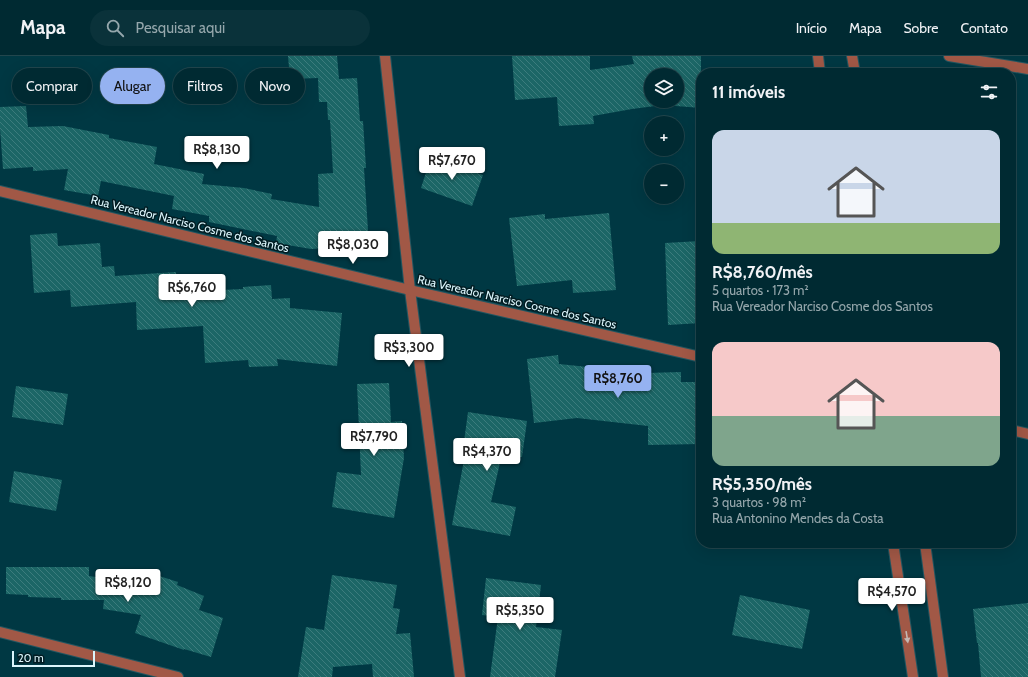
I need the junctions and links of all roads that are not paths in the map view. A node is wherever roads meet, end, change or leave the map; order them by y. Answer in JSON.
{"nodes":[{"id":1,"x":385,"y":56,"type":"edge"},
{"id":2,"x":818,"y":56,"type":"edge"},
{"id":3,"x":852,"y":56,"type":"edge"},
{"id":4,"x":949,"y":56,"type":"edge"},
{"id":5,"x":819,"y":68,"type":"edge"},
{"id":6,"x":854,"y":68,"type":"edge"},
{"id":7,"x":1028,"y":69,"type":"edge"},
{"id":8,"x":0,"y":191,"type":"edge"},
{"id":9,"x":410,"y":290,"type":"junction"},
{"id":10,"x":696,"y":356,"type":"edge"},
{"id":11,"x":1016,"y":431,"type":"edge"},
{"id":12,"x":1028,"y":434,"type":"edge"},
{"id":13,"x":894,"y":548,"type":"edge"},
{"id":14,"x":925,"y":548,"type":"edge"},
{"id":15,"x":0,"y":632,"type":"edge"},
{"id":16,"x":178,"y":677,"type":"edge"},
{"id":17,"x":460,"y":677,"type":"edge"},
{"id":18,"x":913,"y":677,"type":"edge"},
{"id":19,"x":944,"y":677,"type":"edge"}],
"edges":[{"from":1,"to":9,"type":"street"},
{"from":2,"to":5,"type":"street"},
{"from":3,"to":6,"type":"street"},
{"from":4,"to":7,"type":"street"},
{"from":8,"to":9,"type":"street","name":"Rua Vereador Narciso Cosme dos Santos"},
{"from":9,"to":10,"type":"street","name":"Rua Vereador Narciso Cosme dos Santos"},
{"from":9,"to":17,"type":"street"},
{"from":11,"to":12,"type":"street"},
{"from":13,"to":18,"type":"street","one_way":true},
{"from":14,"to":19,"type":"street"},
{"from":15,"to":16,"type":"street"}]}
